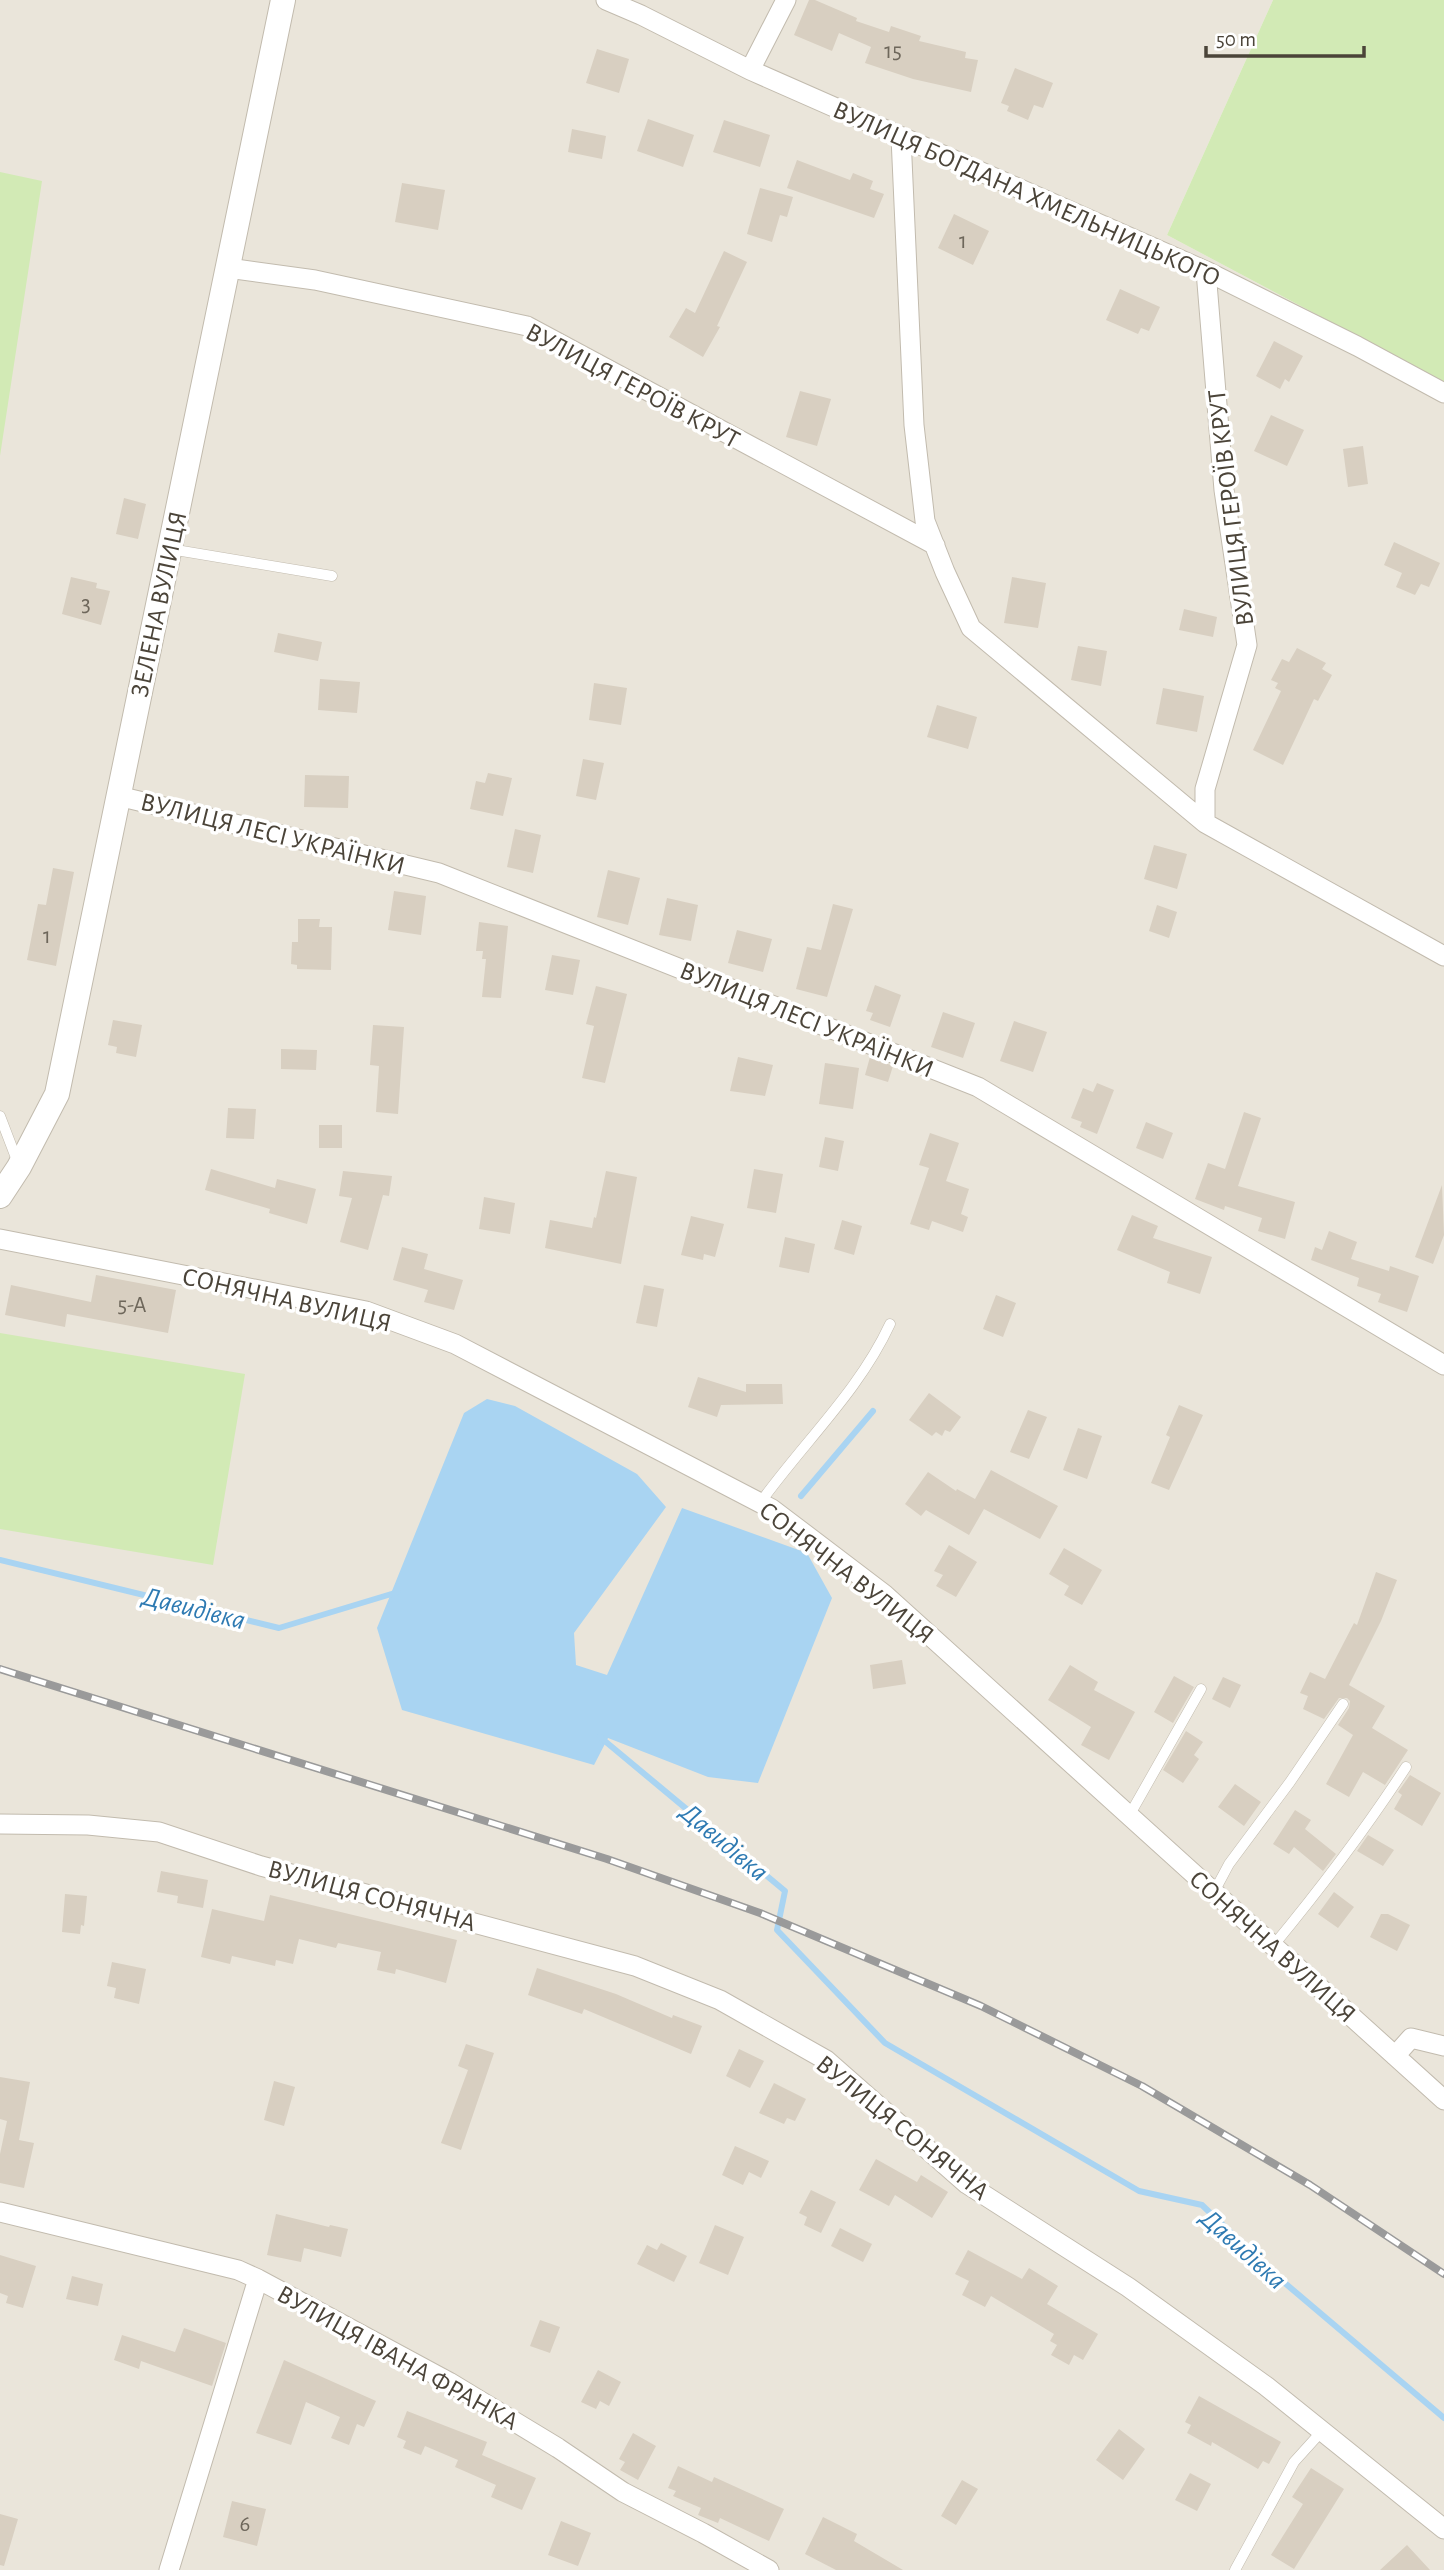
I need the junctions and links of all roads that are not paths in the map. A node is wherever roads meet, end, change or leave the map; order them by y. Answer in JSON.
{"nodes":[{"id":1,"x":284,"y":0,"type":"edge"},
{"id":2,"x":606,"y":0,"type":"edge"},
{"id":3,"x":786,"y":0,"type":"edge"},
{"id":4,"x":750,"y":70,"type":"junction"},
{"id":5,"x":901,"y":137,"type":"junction"},
{"id":6,"x":228,"y":268,"type":"junction"},
{"id":7,"x":1206,"y":271,"type":"junction"},
{"id":8,"x":1444,"y":393,"type":"edge"},
{"id":9,"x":935,"y":545,"type":"junction"},
{"id":10,"x":170,"y":549,"type":"junction"},
{"id":11,"x":332,"y":576,"type":"dead end"},
{"id":12,"x":118,"y":796,"type":"junction"},
{"id":13,"x":1205,"y":823,"type":"junction"},
{"id":14,"x":1444,"y":956,"type":"edge"},
{"id":15,"x":0,"y":1116,"type":"edge"},
{"id":16,"x":19,"y":1167,"type":"junction"},
{"id":17,"x":0,"y":1196,"type":"edge"},
{"id":18,"x":0,"y":1239,"type":"edge"},
{"id":19,"x":890,"y":1324,"type":"dead end"},
{"id":20,"x":1444,"y":1364,"type":"edge"},
{"id":21,"x":760,"y":1503,"type":"junction"},
{"id":22,"x":1201,"y":1689,"type":"dead end"},
{"id":23,"x":1343,"y":1704,"type":"dead end"},
{"id":24,"x":1406,"y":1767,"type":"dead end"},
{"id":25,"x":1129,"y":1816,"type":"junction"},
{"id":26,"x":0,"y":1824,"type":"edge"},
{"id":27,"x":1214,"y":1892,"type":"junction"},
{"id":28,"x":1273,"y":1946,"type":"junction"},
{"id":29,"x":1444,"y":2046,"type":"edge"},
{"id":30,"x":1395,"y":2056,"type":"junction"},
{"id":31,"x":1444,"y":2099,"type":"edge"},
{"id":32,"x":0,"y":2212,"type":"edge"},
{"id":33,"x":258,"y":2279,"type":"junction"},
{"id":34,"x":1322,"y":2431,"type":"junction"},
{"id":35,"x":1444,"y":2529,"type":"edge"},
{"id":36,"x":169,"y":2570,"type":"edge"},
{"id":37,"x":769,"y":2570,"type":"edge"},
{"id":38,"x":1235,"y":2570,"type":"edge"}],
"edges":[{"from":1,"to":6,"type":"street","name":"ЗЕЛЕНА ВУЛИЦЯ"},
{"from":2,"to":4,"type":"street","name":"ВУЛИЦЯ БОГДАНА ХМЕЛЬНИЦЬКОГО"},
{"from":3,"to":4,"type":"street"},
{"from":4,"to":5,"type":"street","name":"ВУЛИЦЯ БОГДАНА ХМЕЛЬНИЦЬКОГО"},
{"from":5,"to":7,"type":"street","name":"ВУЛИЦЯ БОГДАНА ХМЕЛЬНИЦЬКОГО"},
{"from":5,"to":9,"type":"street"},
{"from":6,"to":9,"type":"street","name":"ВУЛИЦЯ ГЕРОЇВ КРУТ"},
{"from":6,"to":10,"type":"street","name":"ЗЕЛЕНА ВУЛИЦЯ"},
{"from":7,"to":8,"type":"street","name":"ВУЛИЦЯ БОГДАНА ХМЕЛЬНИЦЬКОГО"},
{"from":7,"to":13,"type":"street","name":"ВУЛИЦЯ ГЕРОЇВ КРУТ"},
{"from":9,"to":13,"type":"street"},
{"from":10,"to":11,"type":"lane"},
{"from":10,"to":12,"type":"street","name":"ЗЕЛЕНА ВУЛИЦЯ"},
{"from":12,"to":16,"type":"street","name":"ЗЕЛЕНА ВУЛИЦЯ"},
{"from":12,"to":20,"type":"street","name":"ВУЛИЦЯ ЛЕСІ УКРАЇНКИ"},
{"from":13,"to":14,"type":"street"},
{"from":15,"to":16,"type":"lane"},
{"from":16,"to":17,"type":"street","name":"ЗЕЛЕНА ВУЛИЦЯ"},
{"from":18,"to":21,"type":"street","name":"СОНЯЧНА ВУЛИЦЯ"},
{"from":19,"to":21,"type":"lane"},
{"from":21,"to":25,"type":"street","name":"СОНЯЧНА ВУЛИЦЯ"},
{"from":22,"to":25,"type":"lane"},
{"from":23,"to":27,"type":"lane"},
{"from":24,"to":28,"type":"lane"},
{"from":25,"to":27,"type":"street","name":"СОНЯЧНА ВУЛИЦЯ"},
{"from":26,"to":34,"type":"street","name":"ВУЛИЦЯ СОНЯЧНА"},
{"from":27,"to":28,"type":"street","name":"СОНЯЧНА ВУЛИЦЯ"},
{"from":28,"to":30,"type":"street","name":"СОНЯЧНА ВУЛИЦЯ"},
{"from":29,"to":30,"type":"street"},
{"from":30,"to":31,"type":"street","name":"СОНЯЧНА ВУЛИЦЯ"},
{"from":32,"to":33,"type":"street","name":"ВУЛИЦЯ ІВАНА ФРАНКА"},
{"from":33,"to":36,"type":"street"},
{"from":33,"to":37,"type":"street","name":"ВУЛИЦЯ ІВАНА ФРАНКА"},
{"from":34,"to":35,"type":"street","name":"ВУЛИЦЯ СОНЯЧНА"},
{"from":34,"to":38,"type":"lane"}]}
